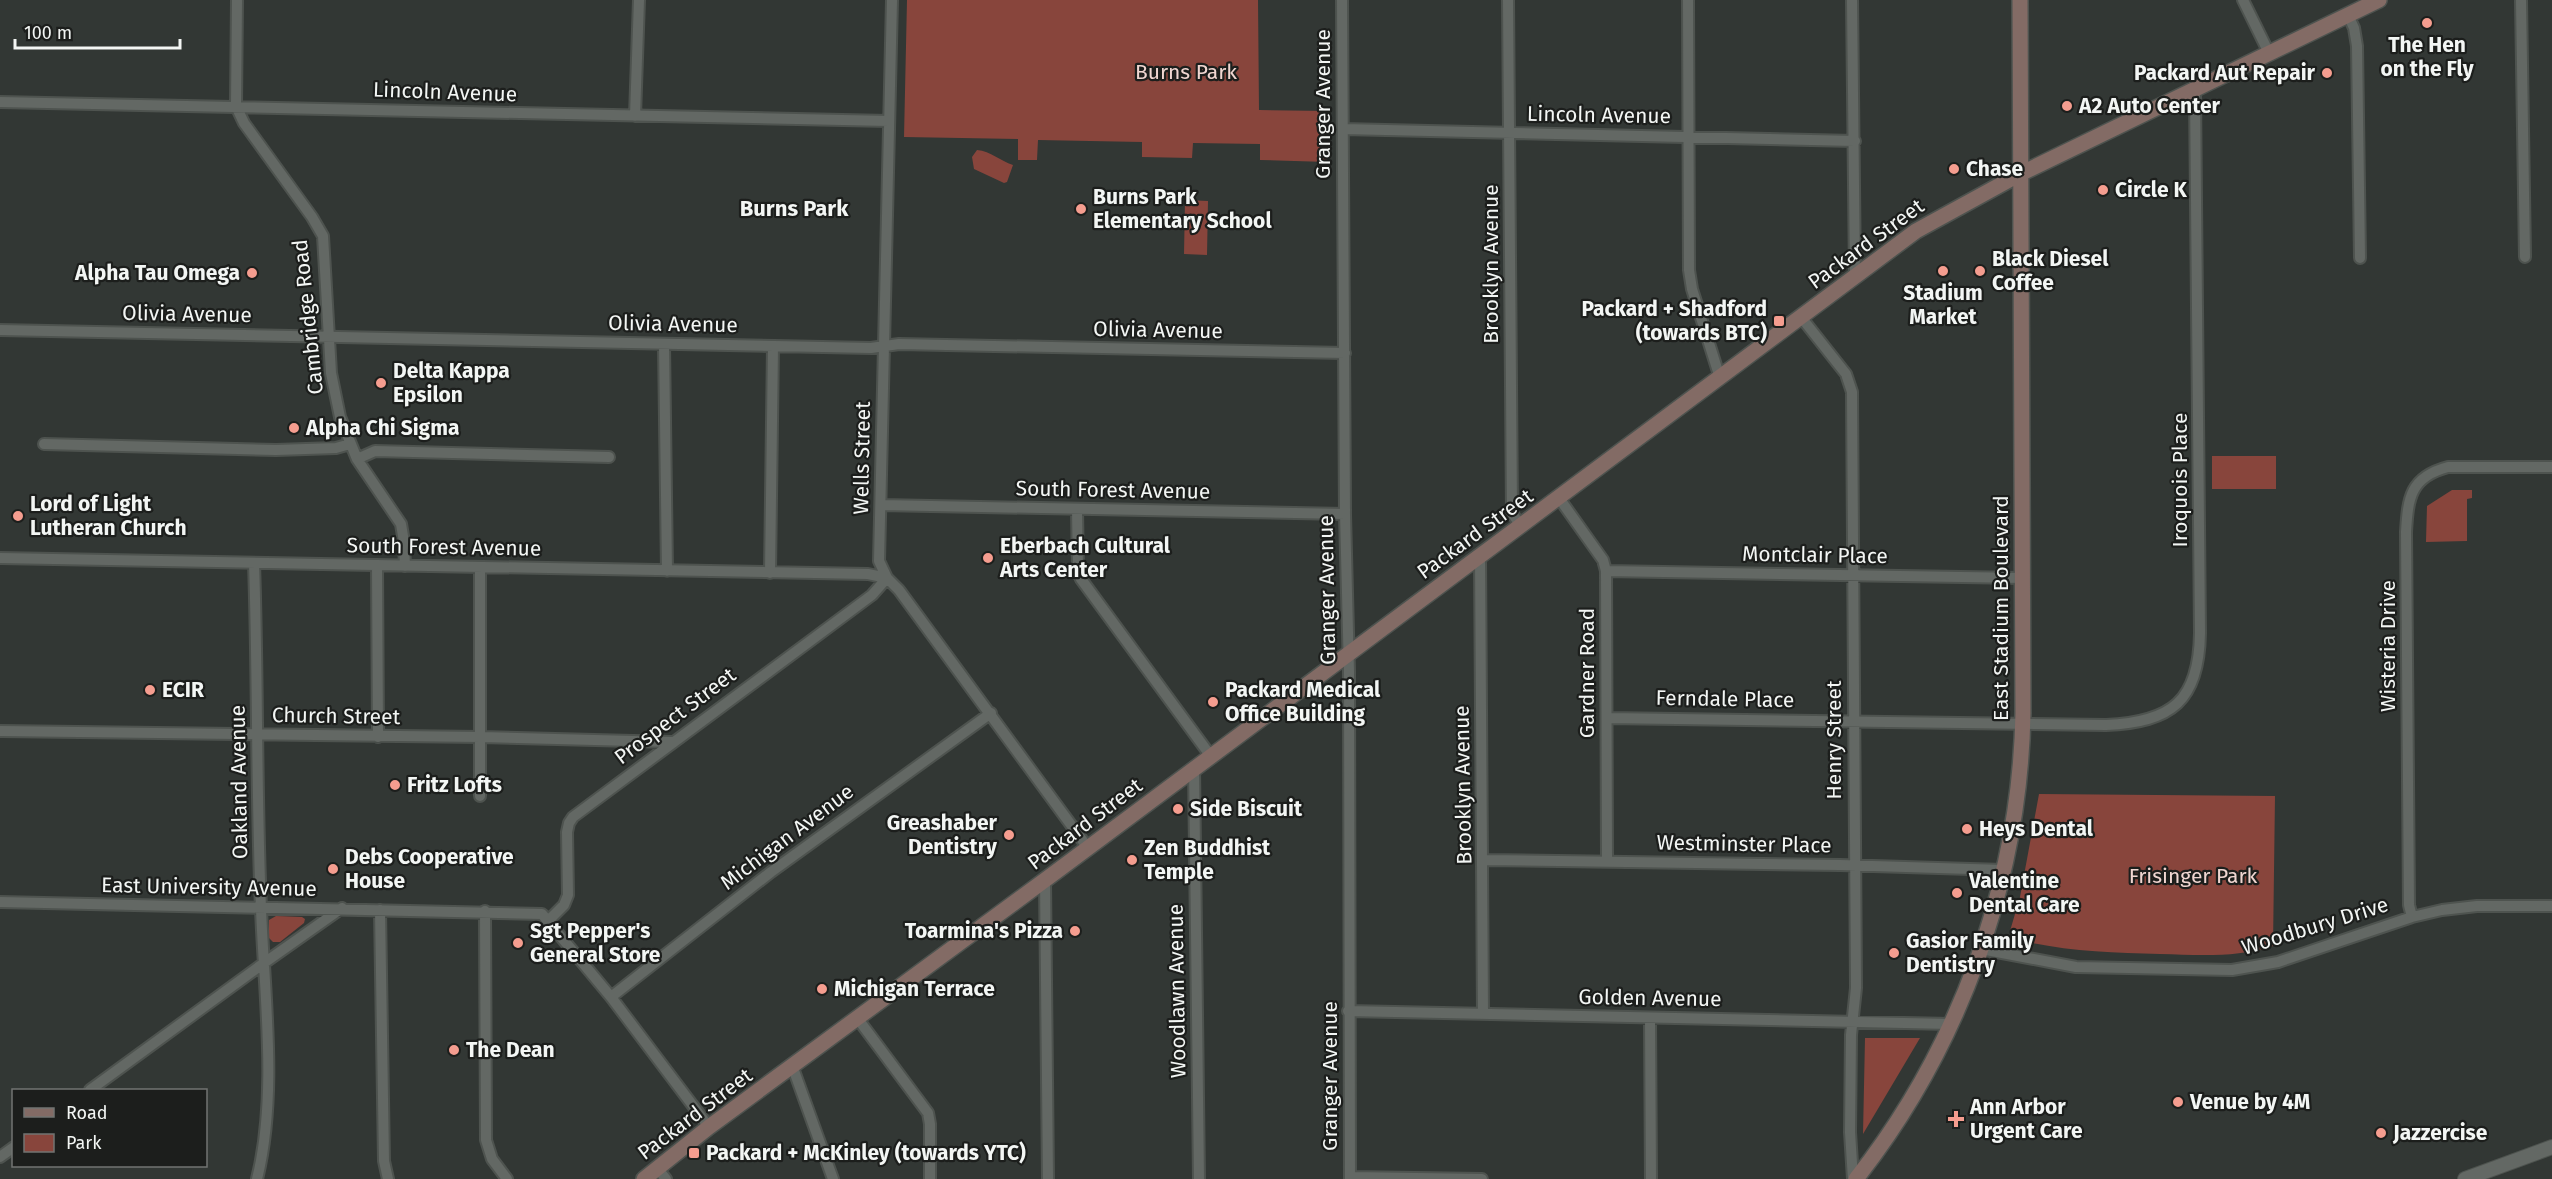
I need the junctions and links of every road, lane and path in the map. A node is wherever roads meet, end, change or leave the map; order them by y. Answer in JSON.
{"nodes":[{"id":1,"x":237,"y":0,"type":"edge"},
{"id":2,"x":639,"y":0,"type":"edge"},
{"id":3,"x":892,"y":0,"type":"edge"},
{"id":4,"x":1342,"y":0,"type":"edge"},
{"id":5,"x":1508,"y":0,"type":"edge"},
{"id":6,"x":1688,"y":0,"type":"edge"},
{"id":7,"x":1852,"y":0,"type":"edge"},
{"id":8,"x":2020,"y":0,"type":"edge"},
{"id":9,"x":2243,"y":0,"type":"edge"},
{"id":10,"x":2378,"y":0,"type":"edge"},
{"id":11,"x":2521,"y":0,"type":"edge"},
{"id":12,"x":2349,"y":15,"type":"junction"},
{"id":13,"x":2269,"y":53,"type":"junction"},
{"id":14,"x":2195,"y":91,"type":"junction"},
{"id":15,"x":0,"y":102,"type":"edge"},
{"id":16,"x":236,"y":106,"type":"junction"},
{"id":17,"x":635,"y":116,"type":"junction"},
{"id":18,"x":889,"y":121,"type":"junction"},
{"id":19,"x":1343,"y":129,"type":"junction"},
{"id":20,"x":1510,"y":132,"type":"junction"},
{"id":21,"x":1689,"y":136,"type":"junction"},
{"id":22,"x":1854,"y":141,"type":"junction"},
{"id":23,"x":2020,"y":174,"type":"junction"},
{"id":24,"x":2525,"y":257,"type":"dead end"},
{"id":25,"x":2360,"y":258,"type":"dead end"},
{"id":26,"x":1854,"y":277,"type":"junction"},
{"id":27,"x":1802,"y":317,"type":"junction"},
{"id":28,"x":0,"y":330,"type":"edge"},
{"id":29,"x":329,"y":337,"type":"junction"},
{"id":30,"x":664,"y":344,"type":"junction"},
{"id":31,"x":773,"y":346,"type":"junction"},
{"id":32,"x":882,"y":346,"type":"junction"},
{"id":33,"x":1344,"y":353,"type":"junction"},
{"id":34,"x":1720,"y":378,"type":"junction"},
{"id":35,"x":44,"y":444,"type":"dead end"},
{"id":36,"x":350,"y":444,"type":"junction"},
{"id":37,"x":609,"y":457,"type":"dead end"},
{"id":38,"x":357,"y":459,"type":"junction"},
{"id":39,"x":2552,"y":467,"type":"edge"},
{"id":40,"x":1559,"y":498,"type":"junction"},
{"id":41,"x":881,"y":505,"type":"junction"},
{"id":42,"x":1077,"y":509,"type":"junction"},
{"id":43,"x":1345,"y":514,"type":"junction"},
{"id":44,"x":1521,"y":526,"type":"junction"},
{"id":45,"x":1480,"y":556,"type":"junction"},
{"id":46,"x":0,"y":558,"type":"edge"},
{"id":47,"x":254,"y":563,"type":"junction"},
{"id":48,"x":377,"y":565,"type":"junction"},
{"id":49,"x":405,"y":566,"type":"junction"},
{"id":50,"x":480,"y":567,"type":"junction"},
{"id":51,"x":667,"y":571,"type":"junction"},
{"id":52,"x":1606,"y":571,"type":"junction"},
{"id":53,"x":770,"y":573,"type":"junction"},
{"id":54,"x":1852,"y":575,"type":"junction"},
{"id":55,"x":887,"y":578,"type":"junction"},
{"id":56,"x":2023,"y":578,"type":"junction"},
{"id":57,"x":1348,"y":653,"type":"junction"},
{"id":58,"x":991,"y":713,"type":"junction"},
{"id":59,"x":1606,"y":718,"type":"junction"},
{"id":60,"x":1854,"y":720,"type":"junction"},
{"id":61,"x":2022,"y":724,"type":"junction"},
{"id":62,"x":0,"y":731,"type":"edge"},
{"id":63,"x":257,"y":735,"type":"junction"},
{"id":64,"x":378,"y":737,"type":"junction"},
{"id":65,"x":481,"y":737,"type":"junction"},
{"id":66,"x":672,"y":742,"type":"junction"},
{"id":67,"x":1210,"y":755,"type":"junction"},
{"id":68,"x":1194,"y":767,"type":"junction"},
{"id":69,"x":480,"y":796,"type":"dead end"},
{"id":70,"x":1088,"y":848,"type":"junction"},
{"id":71,"x":1483,"y":860,"type":"junction"},
{"id":72,"x":1607,"y":862,"type":"junction"},
{"id":73,"x":1854,"y":866,"type":"junction"},
{"id":74,"x":2004,"y":870,"type":"junction"},
{"id":75,"x":1045,"y":880,"type":"junction"},
{"id":76,"x":0,"y":903,"type":"edge"},
{"id":77,"x":2552,"y":906,"type":"edge"},
{"id":78,"x":261,"y":907,"type":"junction"},
{"id":79,"x":342,"y":908,"type":"junction"},
{"id":80,"x":380,"y":910,"type":"junction"},
{"id":81,"x":485,"y":911,"type":"junction"},
{"id":82,"x":2412,"y":917,"type":"junction"},
{"id":83,"x":549,"y":920,"type":"junction"},
{"id":84,"x":1981,"y":949,"type":"junction"},
{"id":85,"x":264,"y":963,"type":"junction"},
{"id":86,"x":611,"y":997,"type":"junction"},
{"id":87,"x":1348,"y":1011,"type":"junction"},
{"id":88,"x":1484,"y":1014,"type":"junction"},
{"id":89,"x":1650,"y":1018,"type":"junction"},
{"id":90,"x":858,"y":1019,"type":"junction"},
{"id":91,"x":1853,"y":1021,"type":"junction"},
{"id":92,"x":1951,"y":1024,"type":"junction"},
{"id":93,"x":793,"y":1068,"type":"junction"},
{"id":94,"x":91,"y":1089,"type":"edge"},
{"id":95,"x":709,"y":1127,"type":"junction"},
{"id":96,"x":2552,"y":1148,"type":"edge"},
{"id":97,"x":662,"y":1174,"type":"edge"},
{"id":98,"x":1350,"y":1178,"type":"edge"},
{"id":99,"x":257,"y":1179,"type":"edge"},
{"id":100,"x":388,"y":1179,"type":"edge"},
{"id":101,"x":507,"y":1179,"type":"edge"},
{"id":102,"x":644,"y":1179,"type":"edge"},
{"id":103,"x":833,"y":1179,"type":"edge"},
{"id":104,"x":930,"y":1179,"type":"edge"},
{"id":105,"x":1048,"y":1179,"type":"edge"},
{"id":106,"x":1199,"y":1179,"type":"edge"},
{"id":107,"x":1482,"y":1179,"type":"edge"},
{"id":108,"x":1651,"y":1179,"type":"edge"},
{"id":109,"x":1855,"y":1179,"type":"edge"},
{"id":110,"x":2465,"y":1179,"type":"edge"}],
"edges":[{"from":1,"to":16,"type":"street","name":"Cambridge Road"},
{"from":2,"to":17,"type":"street"},
{"from":3,"to":18,"type":"street","name":"Wells Street"},
{"from":4,"to":19,"type":"street","name":"Granger Avenue"},
{"from":5,"to":20,"type":"street","name":"Brooklyn Avenue"},
{"from":6,"to":21,"type":"street"},
{"from":7,"to":22,"type":"street"},
{"from":8,"to":23,"type":"main road","name":"East Stadium Boulevard"},
{"from":9,"to":13,"type":"street"},
{"from":10,"to":12,"type":"main road","name":"Packard Street"},
{"from":11,"to":24,"type":"street"},
{"from":12,"to":13,"type":"main road","name":"Packard Street"},
{"from":12,"to":25,"type":"street"},
{"from":13,"to":14,"type":"main road","name":"Packard Street"},
{"from":14,"to":23,"type":"main road","name":"Packard Street"},
{"from":14,"to":61,"type":"street","name":"Iroquois Place"},
{"from":15,"to":16,"type":"street","name":"Lincoln Avenue"},
{"from":16,"to":17,"type":"street","name":"Lincoln Avenue"},
{"from":16,"to":29,"type":"street","name":"Cambridge Road"},
{"from":17,"to":18,"type":"street","name":"Lincoln Avenue"},
{"from":18,"to":32,"type":"street","name":"Wells Street"},
{"from":19,"to":20,"type":"street","name":"Lincoln Avenue"},
{"from":19,"to":33,"type":"street","name":"Granger Avenue"},
{"from":20,"to":21,"type":"street","name":"Lincoln Avenue"},
{"from":20,"to":44,"type":"street","name":"Brooklyn Avenue"},
{"from":21,"to":22,"type":"street","name":"Lincoln Avenue"},
{"from":21,"to":34,"type":"street"},
{"from":22,"to":26,"type":"street"},
{"from":23,"to":26,"type":"main road","name":"Packard Street"},
{"from":23,"to":56,"type":"main road","name":"East Stadium Boulevard"},
{"from":26,"to":27,"type":"main road","name":"Packard Street"},
{"from":27,"to":34,"type":"main road","name":"Packard Street"},
{"from":27,"to":54,"type":"street","name":"Henry Street"},
{"from":28,"to":29,"type":"street","name":"Olivia Avenue"},
{"from":29,"to":30,"type":"street","name":"Olivia Avenue"},
{"from":29,"to":36,"type":"street","name":"Cambridge Road"},
{"from":30,"to":31,"type":"street","name":"Olivia Avenue"},
{"from":30,"to":51,"type":"street"},
{"from":31,"to":32,"type":"street","name":"Olivia Avenue"},
{"from":31,"to":53,"type":"street"},
{"from":32,"to":33,"type":"street","name":"Olivia Avenue"},
{"from":32,"to":41,"type":"street","name":"Wells Street"},
{"from":33,"to":43,"type":"street","name":"Granger Avenue"},
{"from":34,"to":40,"type":"main road","name":"Packard Street"},
{"from":35,"to":36,"type":"street"},
{"from":36,"to":38,"type":"street","name":"Cambridge Road"},
{"from":37,"to":38,"type":"street"},
{"from":38,"to":49,"type":"street","name":"Cambridge Road"},
{"from":39,"to":82,"type":"street","name":"Wisteria Drive"},
{"from":40,"to":44,"type":"main road","name":"Packard Street"},
{"from":40,"to":52,"type":"street","name":"Gardner Road"},
{"from":41,"to":42,"type":"street","name":"South Forest Avenue"},
{"from":41,"to":55,"type":"street","name":"Wells Street"},
{"from":42,"to":43,"type":"street","name":"South Forest Avenue"},
{"from":42,"to":67,"type":"street"},
{"from":43,"to":57,"type":"street","name":"Granger Avenue"},
{"from":44,"to":45,"type":"main road","name":"Packard Street"},
{"from":45,"to":57,"type":"main road","name":"Packard Street"},
{"from":45,"to":71,"type":"street","name":"Brooklyn Avenue"},
{"from":46,"to":47,"type":"street","name":"South Forest Avenue"},
{"from":47,"to":48,"type":"street","name":"South Forest Avenue"},
{"from":47,"to":63,"type":"street","name":"Oakland Avenue"},
{"from":48,"to":49,"type":"street","name":"South Forest Avenue"},
{"from":48,"to":64,"type":"street"},
{"from":49,"to":50,"type":"street","name":"South Forest Avenue"},
{"from":50,"to":51,"type":"street","name":"South Forest Avenue"},
{"from":50,"to":65,"type":"street"},
{"from":51,"to":53,"type":"street","name":"South Forest Avenue"},
{"from":52,"to":54,"type":"street","name":"Montclair Place"},
{"from":52,"to":59,"type":"street","name":"Gardner Road"},
{"from":53,"to":55,"type":"street","name":"South Forest Avenue"},
{"from":54,"to":56,"type":"street","name":"Montclair Place"},
{"from":54,"to":60,"type":"street","name":"Henry Street"},
{"from":55,"to":58,"type":"street","name":"Wells Street"},
{"from":55,"to":66,"type":"street","name":"Prospect Street"},
{"from":56,"to":61,"type":"main road","name":"East Stadium Boulevard"},
{"from":57,"to":67,"type":"main road","name":"Packard Street"},
{"from":57,"to":87,"type":"street","name":"Granger Avenue"},
{"from":58,"to":70,"type":"street","name":"Wells Street"},
{"from":58,"to":86,"type":"street","name":"Michigan Avenue"},
{"from":59,"to":60,"type":"street","name":"Ferndale Place"},
{"from":59,"to":72,"type":"street","name":"Gardner Road"},
{"from":60,"to":61,"type":"street","name":"Ferndale Place"},
{"from":60,"to":73,"type":"street","name":"Henry Street"},
{"from":61,"to":74,"type":"main road","name":"East Stadium Boulevard"},
{"from":62,"to":63,"type":"street","name":"Church Street"},
{"from":63,"to":64,"type":"street","name":"Church Street"},
{"from":63,"to":78,"type":"street","name":"Oakland Avenue"},
{"from":64,"to":65,"type":"street","name":"Church Street"},
{"from":65,"to":66,"type":"street","name":"Church Street"},
{"from":65,"to":69,"type":"street"},
{"from":66,"to":83,"type":"street","name":"Prospect Street"},
{"from":67,"to":68,"type":"main road","name":"Packard Street"},
{"from":68,"to":70,"type":"main road","name":"Packard Street"},
{"from":68,"to":106,"type":"street","name":"Woodlawn Avenue"},
{"from":70,"to":75,"type":"main road","name":"Packard Street"},
{"from":71,"to":72,"type":"street","name":"Westminster Place"},
{"from":71,"to":88,"type":"street","name":"Brooklyn Avenue"},
{"from":72,"to":73,"type":"street","name":"Westminster Place"},
{"from":73,"to":74,"type":"street","name":"Westminster Place"},
{"from":73,"to":91,"type":"street","name":"Henry Street"},
{"from":74,"to":84,"type":"main road","name":"East Stadium Boulevard"},
{"from":75,"to":90,"type":"main road","name":"Packard Street"},
{"from":75,"to":105,"type":"street"},
{"from":76,"to":78,"type":"street","name":"East University Avenue"},
{"from":77,"to":82,"type":"street","name":"Woodbury Drive"},
{"from":78,"to":79,"type":"street","name":"East University Avenue"},
{"from":78,"to":85,"type":"street","name":"Oakland Avenue"},
{"from":79,"to":80,"type":"street","name":"East University Avenue"},
{"from":79,"to":85,"type":"street"},
{"from":80,"to":81,"type":"street","name":"East University Avenue"},
{"from":80,"to":100,"type":"street"},
{"from":81,"to":83,"type":"street","name":"East University Avenue"},
{"from":81,"to":101,"type":"street"},
{"from":82,"to":84,"type":"street","name":"Woodbury Drive"},
{"from":83,"to":86,"type":"street"},
{"from":84,"to":92,"type":"main road","name":"East Stadium Boulevard"},
{"from":85,"to":94,"type":"street"},
{"from":85,"to":99,"type":"street","name":"Oakland Avenue"},
{"from":86,"to":95,"type":"street"},
{"from":87,"to":88,"type":"street","name":"Golden Avenue"},
{"from":87,"to":98,"type":"street","name":"Granger Avenue"},
{"from":88,"to":89,"type":"street","name":"Golden Avenue"},
{"from":89,"to":91,"type":"street","name":"Golden Avenue"},
{"from":89,"to":108,"type":"street"},
{"from":90,"to":93,"type":"main road","name":"Packard Street"},
{"from":90,"to":104,"type":"street"},
{"from":91,"to":92,"type":"street","name":"Golden Avenue"},
{"from":91,"to":109,"type":"street","name":"Henry Street"},
{"from":92,"to":109,"type":"main road","name":"East Stadium Boulevard"},
{"from":93,"to":95,"type":"main road","name":"Packard Street"},
{"from":93,"to":103,"type":"street"},
{"from":95,"to":97,"type":"main road","name":"Packard Street"},
{"from":96,"to":110,"type":"street"},
{"from":97,"to":102,"type":"main road","name":"Packard Street"},
{"from":98,"to":107,"type":"street"}]}
